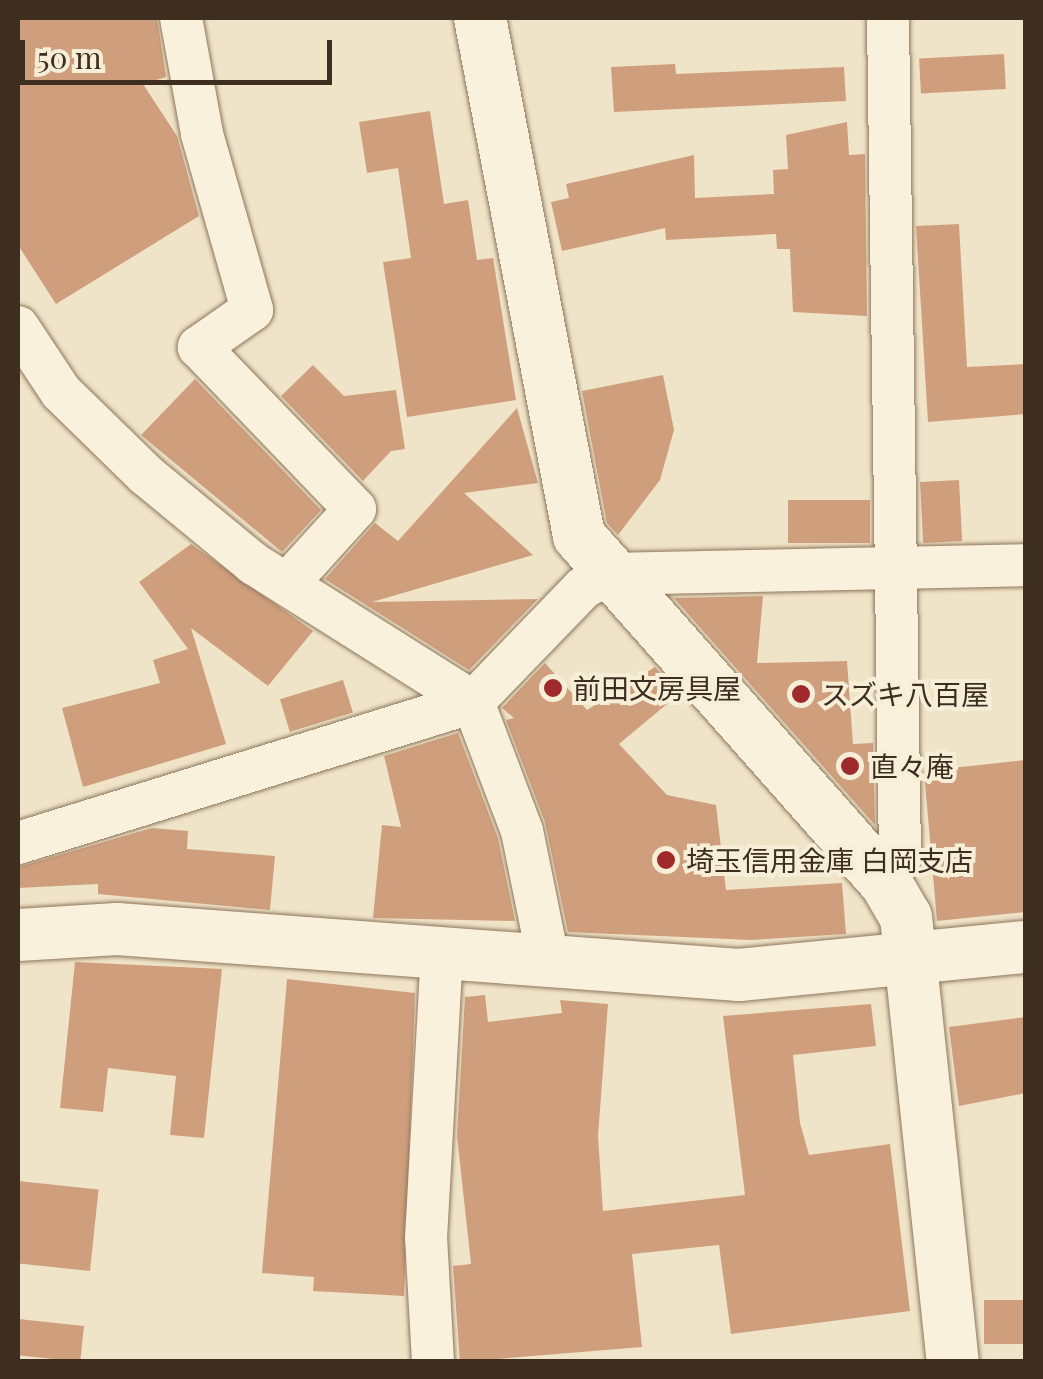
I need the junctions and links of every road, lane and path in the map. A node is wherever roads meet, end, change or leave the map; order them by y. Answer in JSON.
{"nodes":[{"id":1,"x":181,"y":18,"type":"edge"},
{"id":2,"x":480,"y":18,"type":"edge"},
{"id":3,"x":888,"y":18,"type":"edge"},
{"id":4,"x":18,"y":327,"type":"edge"},
{"id":5,"x":1026,"y":566,"type":"edge"},
{"id":6,"x":900,"y":569,"type":"junction"},
{"id":7,"x":607,"y":574,"type":"junction"},
{"id":8,"x":288,"y":584,"type":"junction"},
{"id":9,"x":473,"y":702,"type":"junction"},
{"id":10,"x":18,"y":843,"type":"edge"},
{"id":11,"x":886,"y":884,"type":"junction"},
{"id":12,"x":18,"y":936,"type":"edge"},
{"id":13,"x":1026,"y":947,"type":"edge"},
{"id":14,"x":442,"y":954,"type":"junction"},
{"id":15,"x":914,"y":960,"type":"junction"},
{"id":16,"x":549,"y":964,"type":"junction"},
{"id":17,"x":433,"y":1362,"type":"edge"},
{"id":18,"x":953,"y":1362,"type":"edge"}],
"edges":[{"from":1,"to":8,"type":"street"},
{"from":2,"to":7,"type":"street"},
{"from":3,"to":6,"type":"street"},
{"from":4,"to":8,"type":"street"},
{"from":5,"to":6,"type":"street"},
{"from":6,"to":7,"type":"street"},
{"from":6,"to":11,"type":"street"},
{"from":7,"to":9,"type":"street"},
{"from":7,"to":11,"type":"street"},
{"from":8,"to":9,"type":"street"},
{"from":9,"to":10,"type":"street"},
{"from":9,"to":16,"type":"street"},
{"from":11,"to":15,"type":"street"},
{"from":12,"to":14,"type":"street"},
{"from":13,"to":15,"type":"street"},
{"from":14,"to":16,"type":"street"},
{"from":14,"to":17,"type":"street"},
{"from":15,"to":16,"type":"street"},
{"from":15,"to":18,"type":"street"}]}
